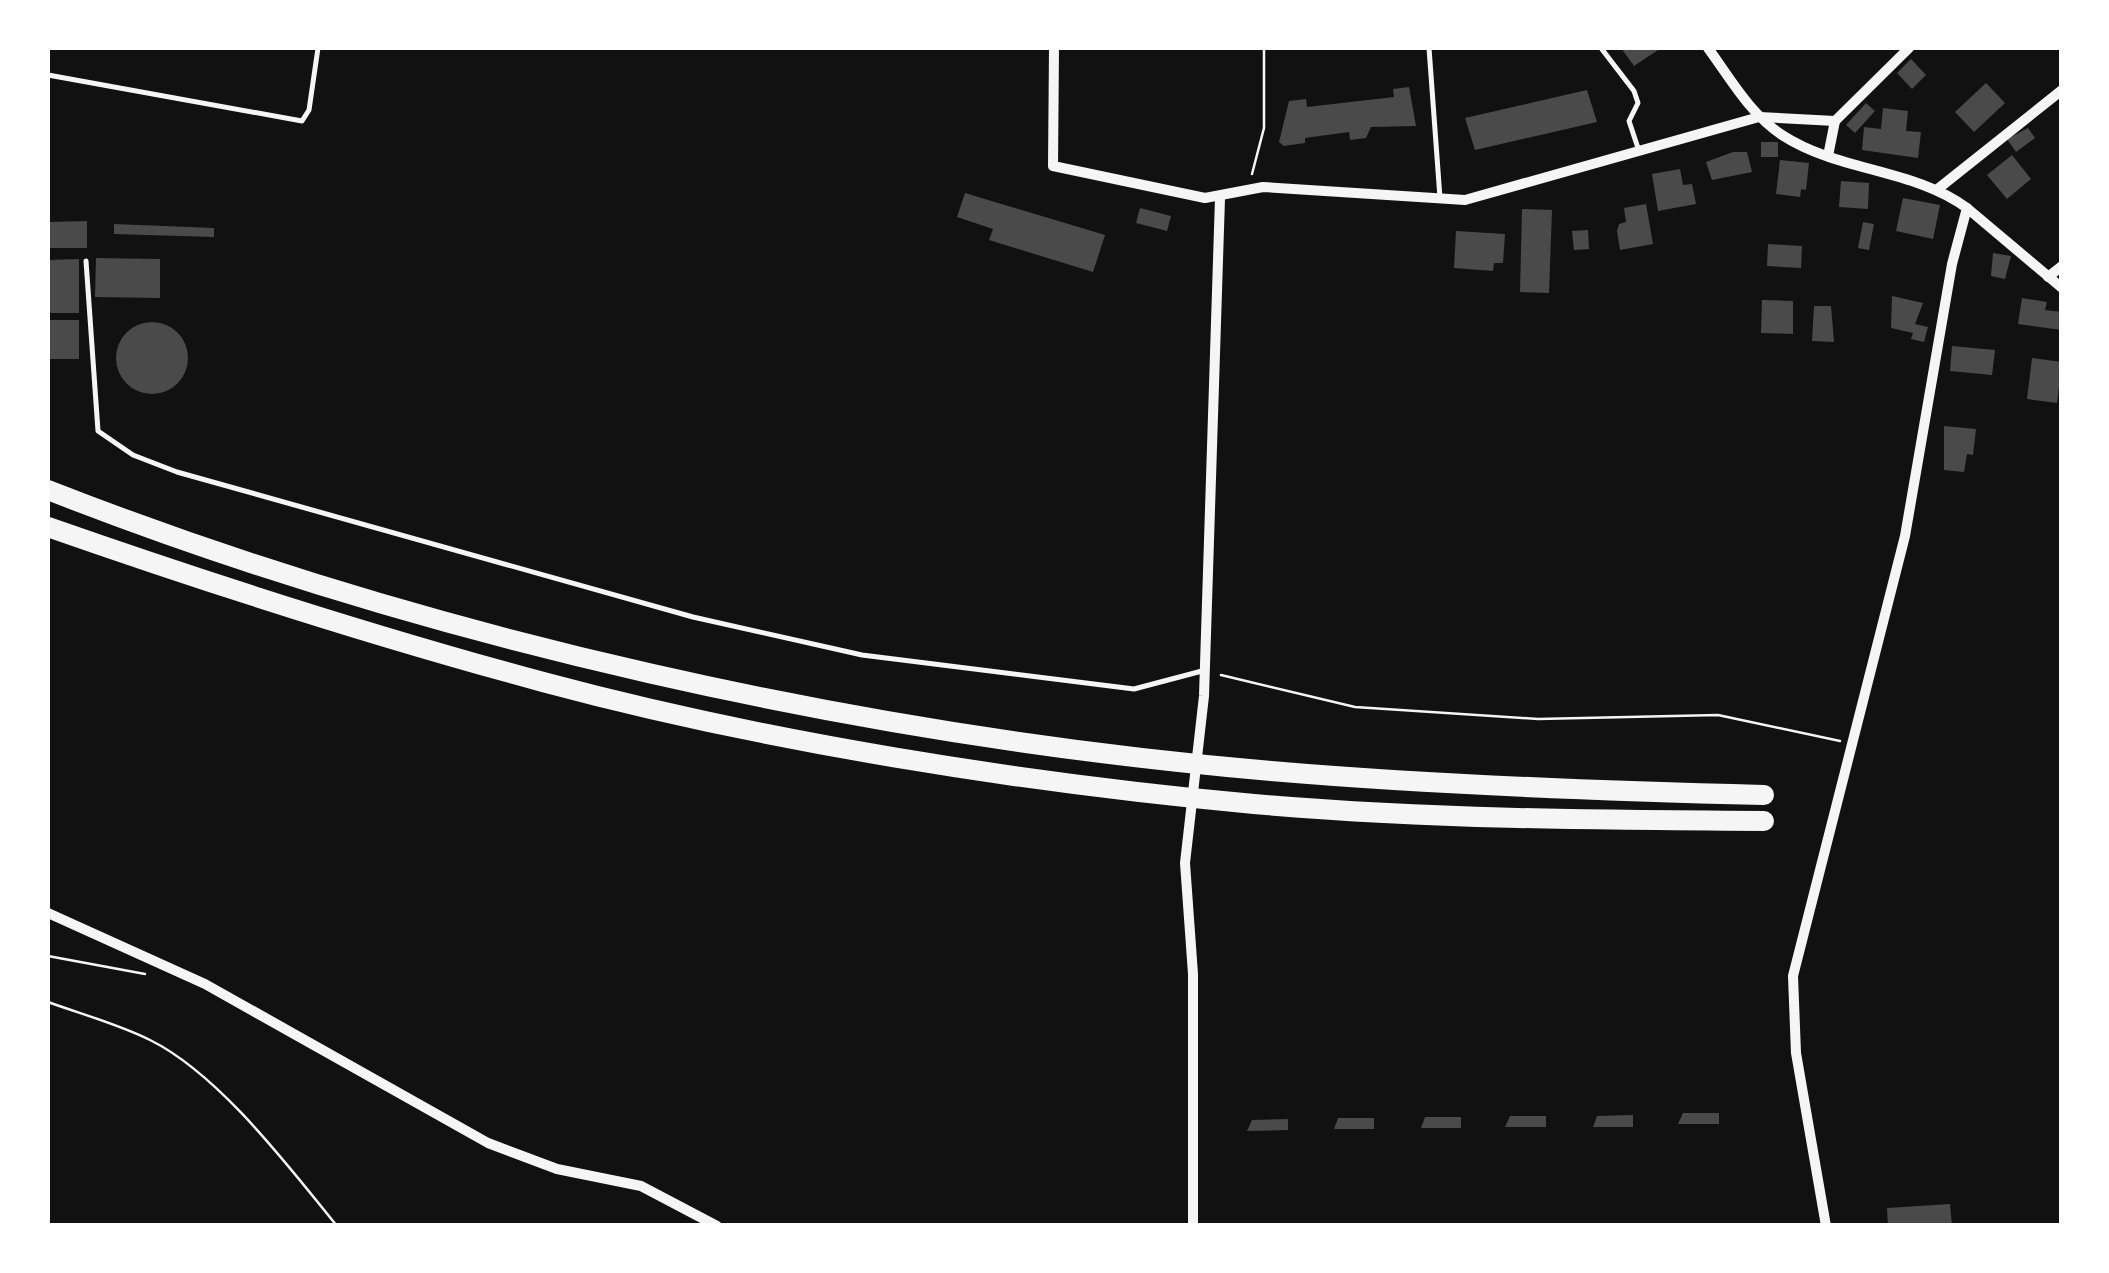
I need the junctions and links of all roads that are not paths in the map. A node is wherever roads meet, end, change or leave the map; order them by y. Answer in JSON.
{"nodes":[{"id":1,"x":318,"y":48,"type":"edge"},
{"id":2,"x":1054,"y":48,"type":"edge"},
{"id":3,"x":1429,"y":48,"type":"edge"},
{"id":4,"x":1601,"y":48,"type":"edge"},
{"id":5,"x":1708,"y":48,"type":"edge"},
{"id":6,"x":1909,"y":48,"type":"edge"},
{"id":7,"x":48,"y":75,"type":"edge"},
{"id":8,"x":2062,"y":90,"type":"edge"},
{"id":9,"x":1759,"y":117,"type":"junction"},
{"id":10,"x":1834,"y":121,"type":"junction"},
{"id":11,"x":1639,"y":151,"type":"junction"},
{"id":12,"x":1828,"y":156,"type":"junction"},
{"id":13,"x":1939,"y":188,"type":"junction"},
{"id":14,"x":1220,"y":198,"type":"junction"},
{"id":15,"x":1440,"y":198,"type":"junction"},
{"id":16,"x":1968,"y":208,"type":"junction"},
{"id":17,"x":86,"y":261,"type":"dead end"},
{"id":18,"x":2062,"y":266,"type":"edge"},
{"id":19,"x":2048,"y":276,"type":"junction"},
{"id":20,"x":2062,"y":288,"type":"edge"},
{"id":21,"x":48,"y":490,"type":"edge"},
{"id":22,"x":48,"y":528,"type":"edge"},
{"id":23,"x":1205,"y":671,"type":"junction"},
{"id":24,"x":1764,"y":795,"type":"dead end"},
{"id":25,"x":1764,"y":821,"type":"dead end"},
{"id":26,"x":48,"y":913,"type":"edge"},
{"id":27,"x":717,"y":1226,"type":"edge"},
{"id":28,"x":1193,"y":1226,"type":"edge"},
{"id":29,"x":1826,"y":1226,"type":"edge"}],
"edges":[{"from":1,"to":7,"type":"lane"},
{"from":2,"to":14,"type":"street"},
{"from":3,"to":15,"type":"lane"},
{"from":4,"to":11,"type":"lane"},
{"from":5,"to":9,"type":"street"},
{"from":6,"to":10,"type":"street"},
{"from":8,"to":13,"type":"street"},
{"from":9,"to":10,"type":"street"},
{"from":9,"to":11,"type":"street"},
{"from":9,"to":12,"type":"street"},
{"from":10,"to":12,"type":"street"},
{"from":11,"to":15,"type":"street"},
{"from":12,"to":13,"type":"street"},
{"from":13,"to":16,"type":"street"},
{"from":14,"to":15,"type":"street"},
{"from":14,"to":23,"type":"street"},
{"from":16,"to":19,"type":"street"},
{"from":16,"to":29,"type":"street"},
{"from":17,"to":23,"type":"lane"},
{"from":18,"to":19,"type":"street"},
{"from":19,"to":20,"type":"street"},
{"from":21,"to":24,"type":"highway"},
{"from":22,"to":25,"type":"highway"},
{"from":23,"to":28,"type":"street"},
{"from":26,"to":27,"type":"street"}]}
